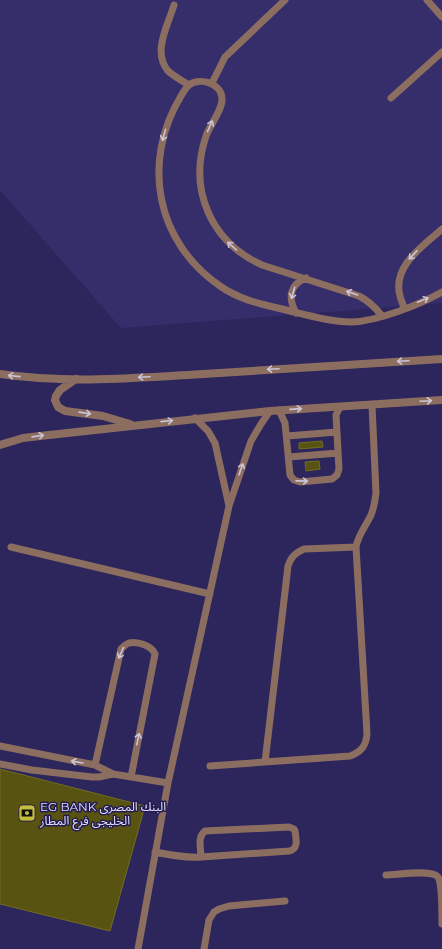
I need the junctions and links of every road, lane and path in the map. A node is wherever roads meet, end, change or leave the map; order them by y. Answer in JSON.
{"nodes":[{"id":1,"x":285,"y":0,"type":"edge"},
{"id":2,"x":427,"y":0,"type":"edge"},
{"id":3,"x":174,"y":6,"type":"dead end"},
{"id":4,"x":442,"y":17,"type":"edge"},
{"id":5,"x":442,"y":52,"type":"edge"},
{"id":6,"x":212,"y":83,"type":"junction"},
{"id":7,"x":189,"y":85,"type":"junction"},
{"id":8,"x":391,"y":98,"type":"dead end"},
{"id":9,"x":442,"y":229,"type":"edge"},
{"id":10,"x":306,"y":278,"type":"junction"},
{"id":11,"x":442,"y":292,"type":"edge"},
{"id":12,"x":404,"y":308,"type":"junction"},
{"id":13,"x":296,"y":313,"type":"junction"},
{"id":14,"x":382,"y":316,"type":"junction"},
{"id":15,"x":442,"y":359,"type":"edge"},
{"id":16,"x":0,"y":374,"type":"edge"},
{"id":17,"x":76,"y":379,"type":"junction"},
{"id":18,"x":442,"y":400,"type":"edge"},
{"id":19,"x":372,"y":404,"type":"junction"},
{"id":20,"x":340,"y":407,"type":"junction"},
{"id":21,"x":279,"y":410,"type":"junction"},
{"id":22,"x":270,"y":411,"type":"junction"},
{"id":23,"x":195,"y":418,"type":"junction"},
{"id":24,"x":132,"y":425,"type":"junction"},
{"id":25,"x":337,"y":432,"type":"junction"},
{"id":26,"x":286,"y":436,"type":"junction"},
{"id":27,"x":0,"y":445,"type":"edge"},
{"id":28,"x":338,"y":453,"type":"junction"},
{"id":29,"x":288,"y":457,"type":"junction"},
{"id":30,"x":229,"y":506,"type":"junction"},
{"id":31,"x":11,"y":547,"type":"dead end"},
{"id":32,"x":356,"y":547,"type":"junction"},
{"id":33,"x":210,"y":594,"type":"junction"},
{"id":34,"x":0,"y":746,"type":"edge"},
{"id":35,"x":265,"y":762,"type":"junction"},
{"id":36,"x":0,"y":764,"type":"edge"},
{"id":37,"x":95,"y":765,"type":"junction"},
{"id":38,"x":210,"y":766,"type":"dead end"},
{"id":39,"x":113,"y":774,"type":"junction"},
{"id":40,"x":131,"y":777,"type":"junction"},
{"id":41,"x":168,"y":783,"type":"junction"},
{"id":42,"x":154,"y":852,"type":"junction"},
{"id":43,"x":201,"y":857,"type":"junction"},
{"id":44,"x":386,"y":875,"type":"dead end"},
{"id":45,"x":441,"y":899,"type":"edge"},
{"id":46,"x":285,"y":901,"type":"dead end"},
{"id":47,"x":442,"y":924,"type":"edge"},
{"id":48,"x":138,"y":949,"type":"edge"},
{"id":49,"x":204,"y":949,"type":"edge"}],
"edges":[{"from":1,"to":6,"type":"lane"},
{"from":2,"to":4,"type":"lane"},
{"from":3,"to":7,"type":"lane"},
{"from":5,"to":8,"type":"lane"},
{"from":6,"to":7,"type":"lane"},
{"from":10,"to":6,"type":"lane","one_way":true},
{"from":7,"to":13,"type":"lane","one_way":true},
{"from":9,"to":12,"type":"lane","one_way":true},
{"from":10,"to":13,"type":"lane","one_way":true},
{"from":14,"to":10,"type":"lane","one_way":true},
{"from":12,"to":11,"type":"lane","one_way":true},
{"from":12,"to":14,"type":"lane"},
{"from":13,"to":14,"type":"lane"},
{"from":15,"to":17,"type":"street","one_way":true},
{"from":17,"to":16,"type":"street","one_way":true},
{"from":17,"to":24,"type":"street","one_way":true},
{"from":19,"to":18,"type":"street","one_way":true},
{"from":19,"to":20,"type":"street"},
{"from":19,"to":32,"type":"lane"},
{"from":21,"to":20,"type":"street","one_way":true},
{"from":20,"to":25,"type":"lane"},
{"from":21,"to":22,"type":"street"},
{"from":21,"to":26,"type":"lane"},
{"from":22,"to":23,"type":"street"},
{"from":30,"to":22,"type":"lane","one_way":true},
{"from":24,"to":23,"type":"street","one_way":true},
{"from":23,"to":30,"type":"lane"},
{"from":27,"to":24,"type":"street","one_way":true},
{"from":25,"to":26,"type":"lane"},
{"from":25,"to":28,"type":"lane"},
{"from":26,"to":29,"type":"lane"},
{"from":28,"to":29,"type":"lane"},
{"from":29,"to":28,"type":"lane","one_way":true},
{"from":30,"to":33,"type":"lane"},
{"from":31,"to":33,"type":"lane"},
{"from":32,"to":35,"type":"lane"},
{"from":32,"to":35,"type":"lane"},
{"from":33,"to":41,"type":"lane"},
{"from":37,"to":34,"type":"lane","one_way":true},
{"from":35,"to":38,"type":"lane"},
{"from":36,"to":39,"type":"lane"},
{"from":37,"to":39,"type":"lane"},
{"from":40,"to":37,"type":"lane","one_way":true},
{"from":39,"to":40,"type":"lane"},
{"from":40,"to":41,"type":"lane"},
{"from":41,"to":42,"type":"lane"},
{"from":42,"to":43,"type":"lane"},
{"from":42,"to":48,"type":"lane"},
{"from":43,"to":43,"type":"lane"},
{"from":44,"to":45,"type":"lane"},
{"from":45,"to":47,"type":"lane"},
{"from":46,"to":49,"type":"lane"}]}
